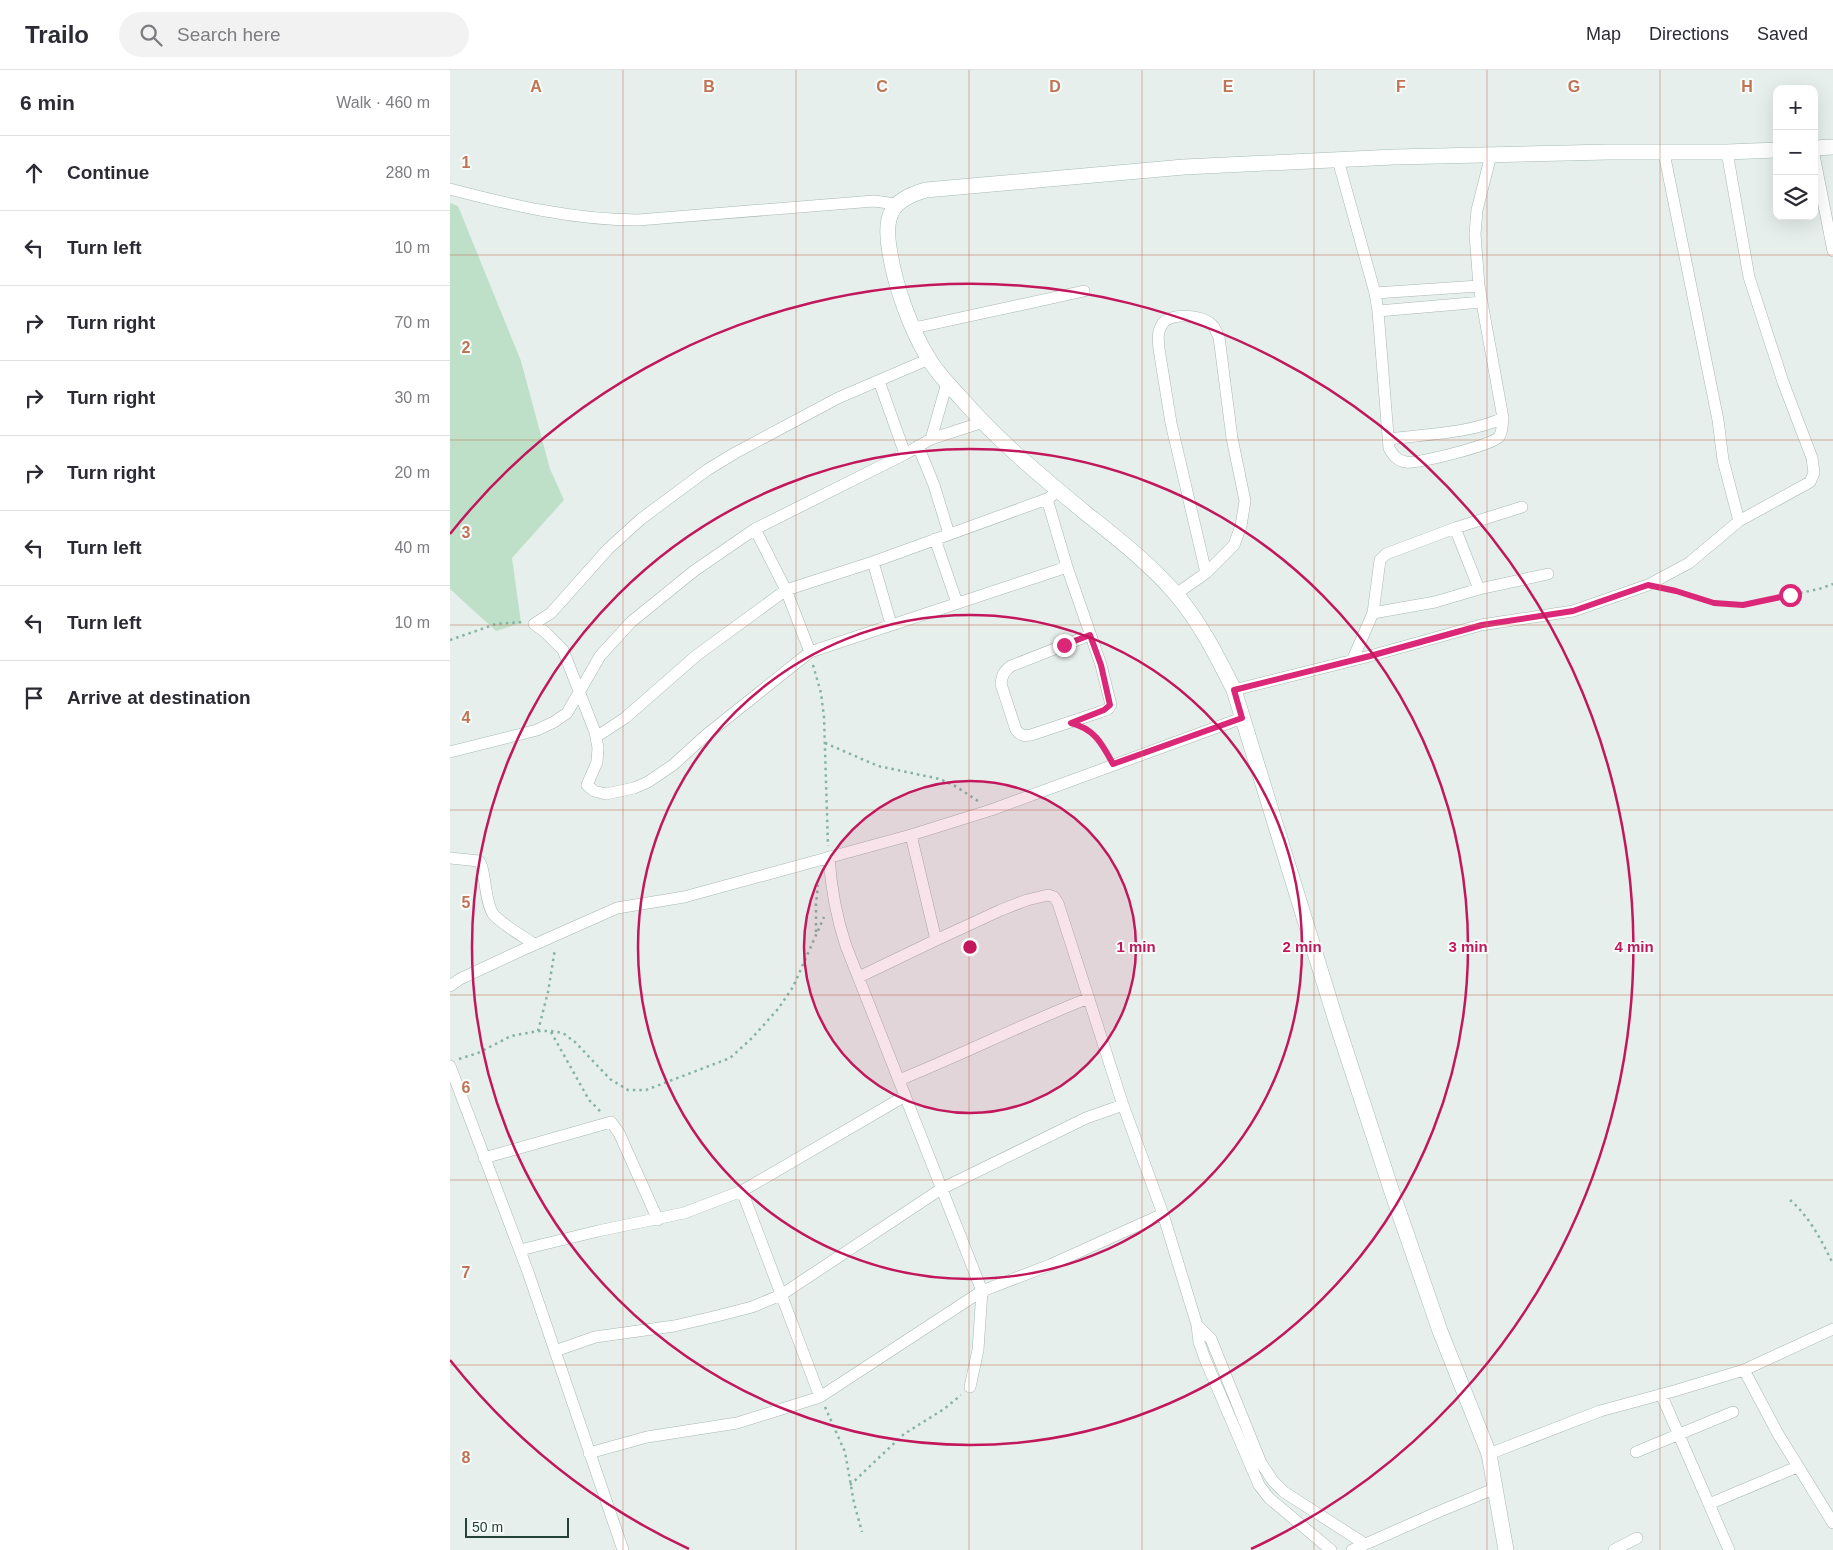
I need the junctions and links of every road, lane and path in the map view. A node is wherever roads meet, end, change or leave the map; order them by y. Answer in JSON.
{"nodes":[{"id":1,"x":1833,"y":147,"type":"edge"},
{"id":2,"x":1818,"y":148,"type":"edge"},
{"id":3,"x":1773,"y":150,"type":"edge"},
{"id":4,"x":1727,"y":152,"type":"junction"},
{"id":5,"x":1664,"y":153,"type":"junction"},
{"id":6,"x":1491,"y":155,"type":"junction"},
{"id":7,"x":1338,"y":160,"type":"junction"},
{"id":8,"x":1818,"y":175,"type":"edge"},
{"id":9,"x":450,"y":189,"type":"edge"},
{"id":10,"x":896,"y":204,"type":"junction"},
{"id":11,"x":1833,"y":251,"type":"edge"},
{"id":12,"x":1479,"y":286,"type":"junction"},
{"id":13,"x":1084,"y":291,"type":"dead end"},
{"id":14,"x":1375,"y":293,"type":"junction"},
{"id":15,"x":1482,"y":302,"type":"junction"},
{"id":16,"x":1378,"y":311,"type":"junction"},
{"id":17,"x":914,"y":328,"type":"junction"},
{"id":18,"x":929,"y":359,"type":"junction"},
{"id":19,"x":879,"y":381,"type":"junction"},
{"id":20,"x":947,"y":383,"type":"junction"},
{"id":21,"x":1503,"y":418,"type":"junction"},
{"id":22,"x":983,"y":422,"type":"junction"},
{"id":23,"x":931,"y":439,"type":"junction"},
{"id":24,"x":1388,"y":439,"type":"junction"},
{"id":25,"x":918,"y":446,"type":"junction"},
{"id":26,"x":905,"y":454,"type":"junction"},
{"id":27,"x":1053,"y":495,"type":"junction"},
{"id":28,"x":1522,"y":507,"type":"dead end"},
{"id":29,"x":1739,"y":521,"type":"junction"},
{"id":30,"x":1455,"y":528,"type":"junction"},
{"id":31,"x":755,"y":529,"type":"junction"},
{"id":32,"x":949,"y":534,"type":"junction"},
{"id":33,"x":935,"y":540,"type":"junction"},
{"id":34,"x":873,"y":562,"type":"junction"},
{"id":35,"x":1067,"y":567,"type":"junction"},
{"id":36,"x":1206,"y":573,"type":"junction"},
{"id":37,"x":1548,"y":574,"type":"dead end"},
{"id":38,"x":1833,"y":584,"type":"edge"},
{"id":39,"x":1648,"y":585,"type":"junction"},
{"id":40,"x":1479,"y":589,"type":"junction"},
{"id":41,"x":786,"y":590,"type":"junction"},
{"id":42,"x":1176,"y":594,"type":"junction"},
{"id":43,"x":957,"y":603,"type":"junction"},
{"id":44,"x":1372,"y":613,"type":"junction"},
{"id":45,"x":534,"y":624,"type":"junction"},
{"id":46,"x":891,"y":624,"type":"junction"},
{"id":47,"x":1090,"y":635,"type":"junction"},
{"id":48,"x":450,"y":640,"type":"edge"},
{"id":49,"x":810,"y":652,"type":"junction"},
{"id":50,"x":1352,"y":661,"type":"junction"},
{"id":51,"x":1234,"y":690,"type":"junction"},
{"id":52,"x":580,"y":694,"type":"junction"},
{"id":53,"x":1242,"y":718,"type":"junction"},
{"id":54,"x":1071,"y":723,"type":"junction"},
{"id":55,"x":596,"y":737,"type":"junction"},
{"id":56,"x":824,"y":742,"type":"junction"},
{"id":57,"x":450,"y":752,"type":"edge"},
{"id":58,"x":1113,"y":764,"type":"junction"},
{"id":59,"x":990,"y":810,"type":"junction"},
{"id":60,"x":911,"y":835,"type":"junction"},
{"id":61,"x":450,"y":858,"type":"edge"},
{"id":62,"x":829,"y":862,"type":"junction"},
{"id":63,"x":833,"y":897,"type":"junction"},
{"id":64,"x":557,"y":934,"type":"junction"},
{"id":65,"x":816,"y":934,"type":"junction"},
{"id":66,"x":936,"y":940,"type":"junction"},
{"id":67,"x":534,"y":944,"type":"junction"},
{"id":68,"x":859,"y":977,"type":"junction"},
{"id":69,"x":450,"y":986,"type":"edge"},
{"id":70,"x":1089,"y":998,"type":"junction"},
{"id":71,"x":538,"y":1031,"type":"junction"},
{"id":72,"x":551,"y":1031,"type":"junction"},
{"id":73,"x":455,"y":1063,"type":"edge"},
{"id":74,"x":899,"y":1080,"type":"junction"},
{"id":75,"x":905,"y":1096,"type":"junction"},
{"id":76,"x":1123,"y":1105,"type":"junction"},
{"id":77,"x":611,"y":1122,"type":"junction"},
{"id":78,"x":484,"y":1158,"type":"junction"},
{"id":79,"x":942,"y":1189,"type":"junction"},
{"id":80,"x":742,"y":1191,"type":"junction"},
{"id":81,"x":1790,"y":1200,"type":"dead end"},
{"id":82,"x":1163,"y":1214,"type":"junction"},
{"id":83,"x":658,"y":1220,"type":"junction"},
{"id":84,"x":520,"y":1250,"type":"junction"},
{"id":85,"x":1833,"y":1264,"type":"edge"},
{"id":86,"x":982,"y":1291,"type":"junction"},
{"id":87,"x":781,"y":1294,"type":"junction"},
{"id":88,"x":1833,"y":1329,"type":"edge"},
{"id":89,"x":555,"y":1351,"type":"junction"},
{"id":90,"x":1744,"y":1370,"type":"junction"},
{"id":91,"x":970,"y":1387,"type":"joint"},
{"id":92,"x":1661,"y":1394,"type":"junction"},
{"id":93,"x":820,"y":1398,"type":"junction"},
{"id":94,"x":1733,"y":1412,"type":"dead end"},
{"id":95,"x":1678,"y":1434,"type":"junction"},
{"id":96,"x":1636,"y":1452,"type":"dead end"},
{"id":97,"x":589,"y":1453,"type":"junction"},
{"id":98,"x":1489,"y":1454,"type":"junction"},
{"id":99,"x":1256,"y":1465,"type":"junction"},
{"id":100,"x":1797,"y":1467,"type":"junction"},
{"id":101,"x":850,"y":1485,"type":"junction"},
{"id":102,"x":1496,"y":1488,"type":"junction"},
{"id":103,"x":1709,"y":1504,"type":"junction"},
{"id":104,"x":1833,"y":1523,"type":"edge"},
{"id":105,"x":862,"y":1532,"type":"dead end"},
{"id":106,"x":1637,"y":1538,"type":"dead end"},
{"id":107,"x":1365,"y":1544,"type":"junction"},
{"id":108,"x":623,"y":1550,"type":"edge"},
{"id":109,"x":1331,"y":1550,"type":"edge"},
{"id":110,"x":1352,"y":1550,"type":"edge"},
{"id":111,"x":1506,"y":1550,"type":"edge"},
{"id":112,"x":1614,"y":1550,"type":"edge"},
{"id":113,"x":1729,"y":1550,"type":"edge"}],
"edges":[{"from":1,"to":2,"type":"street"},
{"from":3,"to":4,"type":"street"},
{"from":4,"to":5,"type":"street"},
{"from":4,"to":29,"type":"street"},
{"from":5,"to":6,"type":"street"},
{"from":5,"to":29,"type":"street"},
{"from":6,"to":7,"type":"street"},
{"from":6,"to":12,"type":"street"},
{"from":7,"to":10,"type":"street"},
{"from":7,"to":14,"type":"street"},
{"from":8,"to":11,"type":"street"},
{"from":9,"to":10,"type":"street"},
{"from":10,"to":17,"type":"street"},
{"from":12,"to":14,"type":"street"},
{"from":12,"to":15,"type":"street"},
{"from":13,"to":17,"type":"street"},
{"from":14,"to":16,"type":"street"},
{"from":15,"to":16,"type":"street"},
{"from":15,"to":21,"type":"street"},
{"from":16,"to":24,"type":"street"},
{"from":17,"to":18,"type":"street"},
{"from":18,"to":19,"type":"street"},
{"from":18,"to":20,"type":"street"},
{"from":19,"to":26,"type":"street"},
{"from":19,"to":45,"type":"street"},
{"from":20,"to":22,"type":"street"},
{"from":20,"to":23,"type":"street"},
{"from":21,"to":24,"type":"street"},
{"from":21,"to":24,"type":"street"},
{"from":22,"to":23,"type":"street"},
{"from":22,"to":27,"type":"street"},
{"from":23,"to":25,"type":"street"},
{"from":25,"to":26,"type":"street"},
{"from":25,"to":32,"type":"street"},
{"from":26,"to":31,"type":"street"},
{"from":27,"to":32,"type":"street"},
{"from":27,"to":35,"type":"street"},
{"from":27,"to":42,"type":"street"},
{"from":28,"to":30,"type":"street"},
{"from":29,"to":39,"type":"street"},
{"from":30,"to":40,"type":"street"},
{"from":30,"to":44,"type":"street"},
{"from":31,"to":41,"type":"street"},
{"from":31,"to":52,"type":"street"},
{"from":32,"to":33,"type":"street"},
{"from":33,"to":34,"type":"street"},
{"from":33,"to":43,"type":"street"},
{"from":34,"to":41,"type":"street"},
{"from":34,"to":46,"type":"street"},
{"from":35,"to":43,"type":"street"},
{"from":35,"to":47,"type":"street"},
{"from":36,"to":36,"type":"street"},
{"from":36,"to":42,"type":"street"},
{"from":37,"to":40,"type":"street"},
{"from":38,"to":39,"type":"path"},
{"from":39,"to":50,"type":"street"},
{"from":40,"to":44,"type":"street"},
{"from":41,"to":49,"type":"street"},
{"from":41,"to":55,"type":"street"},
{"from":42,"to":51,"type":"street"},
{"from":43,"to":46,"type":"street"},
{"from":44,"to":50,"type":"street"},
{"from":45,"to":48,"type":"path"},
{"from":45,"to":52,"type":"street"},
{"from":46,"to":49,"type":"street"},
{"from":47,"to":54,"type":"street"},
{"from":47,"to":54,"type":"street"},
{"from":49,"to":55,"type":"street"},
{"from":49,"to":56,"type":"path"},
{"from":50,"to":51,"type":"street"},
{"from":51,"to":53,"type":"street"},
{"from":52,"to":55,"type":"street"},
{"from":52,"to":57,"type":"street"},
{"from":53,"to":58,"type":"street"},
{"from":53,"to":98,"type":"street"},
{"from":54,"to":58,"type":"path"},
{"from":56,"to":59,"type":"path"},
{"from":56,"to":62,"type":"path"},
{"from":58,"to":59,"type":"street"},
{"from":59,"to":60,"type":"street"},
{"from":60,"to":62,"type":"street"},
{"from":60,"to":66,"type":"street"},
{"from":61,"to":67,"type":"street"},
{"from":62,"to":63,"type":"street"},
{"from":62,"to":64,"type":"street"},
{"from":62,"to":65,"type":"path"},
{"from":63,"to":65,"type":"path"},
{"from":63,"to":68,"type":"street"},
{"from":64,"to":67,"type":"street"},
{"from":64,"to":71,"type":"path"},
{"from":65,"to":72,"type":"path"},
{"from":66,"to":68,"type":"street"},
{"from":66,"to":70,"type":"street"},
{"from":67,"to":69,"type":"street"},
{"from":68,"to":74,"type":"street"},
{"from":70,"to":74,"type":"street"},
{"from":70,"to":76,"type":"street"},
{"from":71,"to":72,"type":"path"},
{"from":71,"to":73,"type":"path"},
{"from":72,"to":77,"type":"path"},
{"from":73,"to":78,"type":"street"},
{"from":74,"to":75,"type":"street"},
{"from":75,"to":79,"type":"street"},
{"from":75,"to":80,"type":"street"},
{"from":76,"to":79,"type":"street"},
{"from":76,"to":82,"type":"street"},
{"from":77,"to":78,"type":"street"},
{"from":77,"to":83,"type":"street"},
{"from":78,"to":84,"type":"street"},
{"from":79,"to":86,"type":"street"},
{"from":79,"to":87,"type":"street"},
{"from":80,"to":83,"type":"street"},
{"from":80,"to":87,"type":"street"},
{"from":81,"to":85,"type":"path"},
{"from":82,"to":86,"type":"street"},
{"from":82,"to":99,"type":"street"},
{"from":83,"to":84,"type":"street"},
{"from":84,"to":89,"type":"street"},
{"from":86,"to":91,"type":"street"},
{"from":86,"to":93,"type":"street"},
{"from":87,"to":89,"type":"street"},
{"from":87,"to":93,"type":"street"},
{"from":88,"to":90,"type":"street"},
{"from":89,"to":97,"type":"street"},
{"from":90,"to":92,"type":"street"},
{"from":90,"to":100,"type":"street"},
{"from":91,"to":101,"type":"path"},
{"from":92,"to":95,"type":"street"},
{"from":92,"to":98,"type":"street"},
{"from":93,"to":97,"type":"street"},
{"from":93,"to":101,"type":"path"},
{"from":94,"to":95,"type":"street"},
{"from":95,"to":96,"type":"street"},
{"from":95,"to":103,"type":"street"},
{"from":97,"to":108,"type":"street"},
{"from":98,"to":102,"type":"street"},
{"from":99,"to":107,"type":"street"},
{"from":99,"to":109,"type":"street"},
{"from":100,"to":103,"type":"street"},
{"from":100,"to":104,"type":"street"},
{"from":101,"to":105,"type":"path"},
{"from":102,"to":107,"type":"street"},
{"from":102,"to":111,"type":"street"},
{"from":103,"to":113,"type":"street"},
{"from":106,"to":112,"type":"street"},
{"from":107,"to":110,"type":"street"}]}
